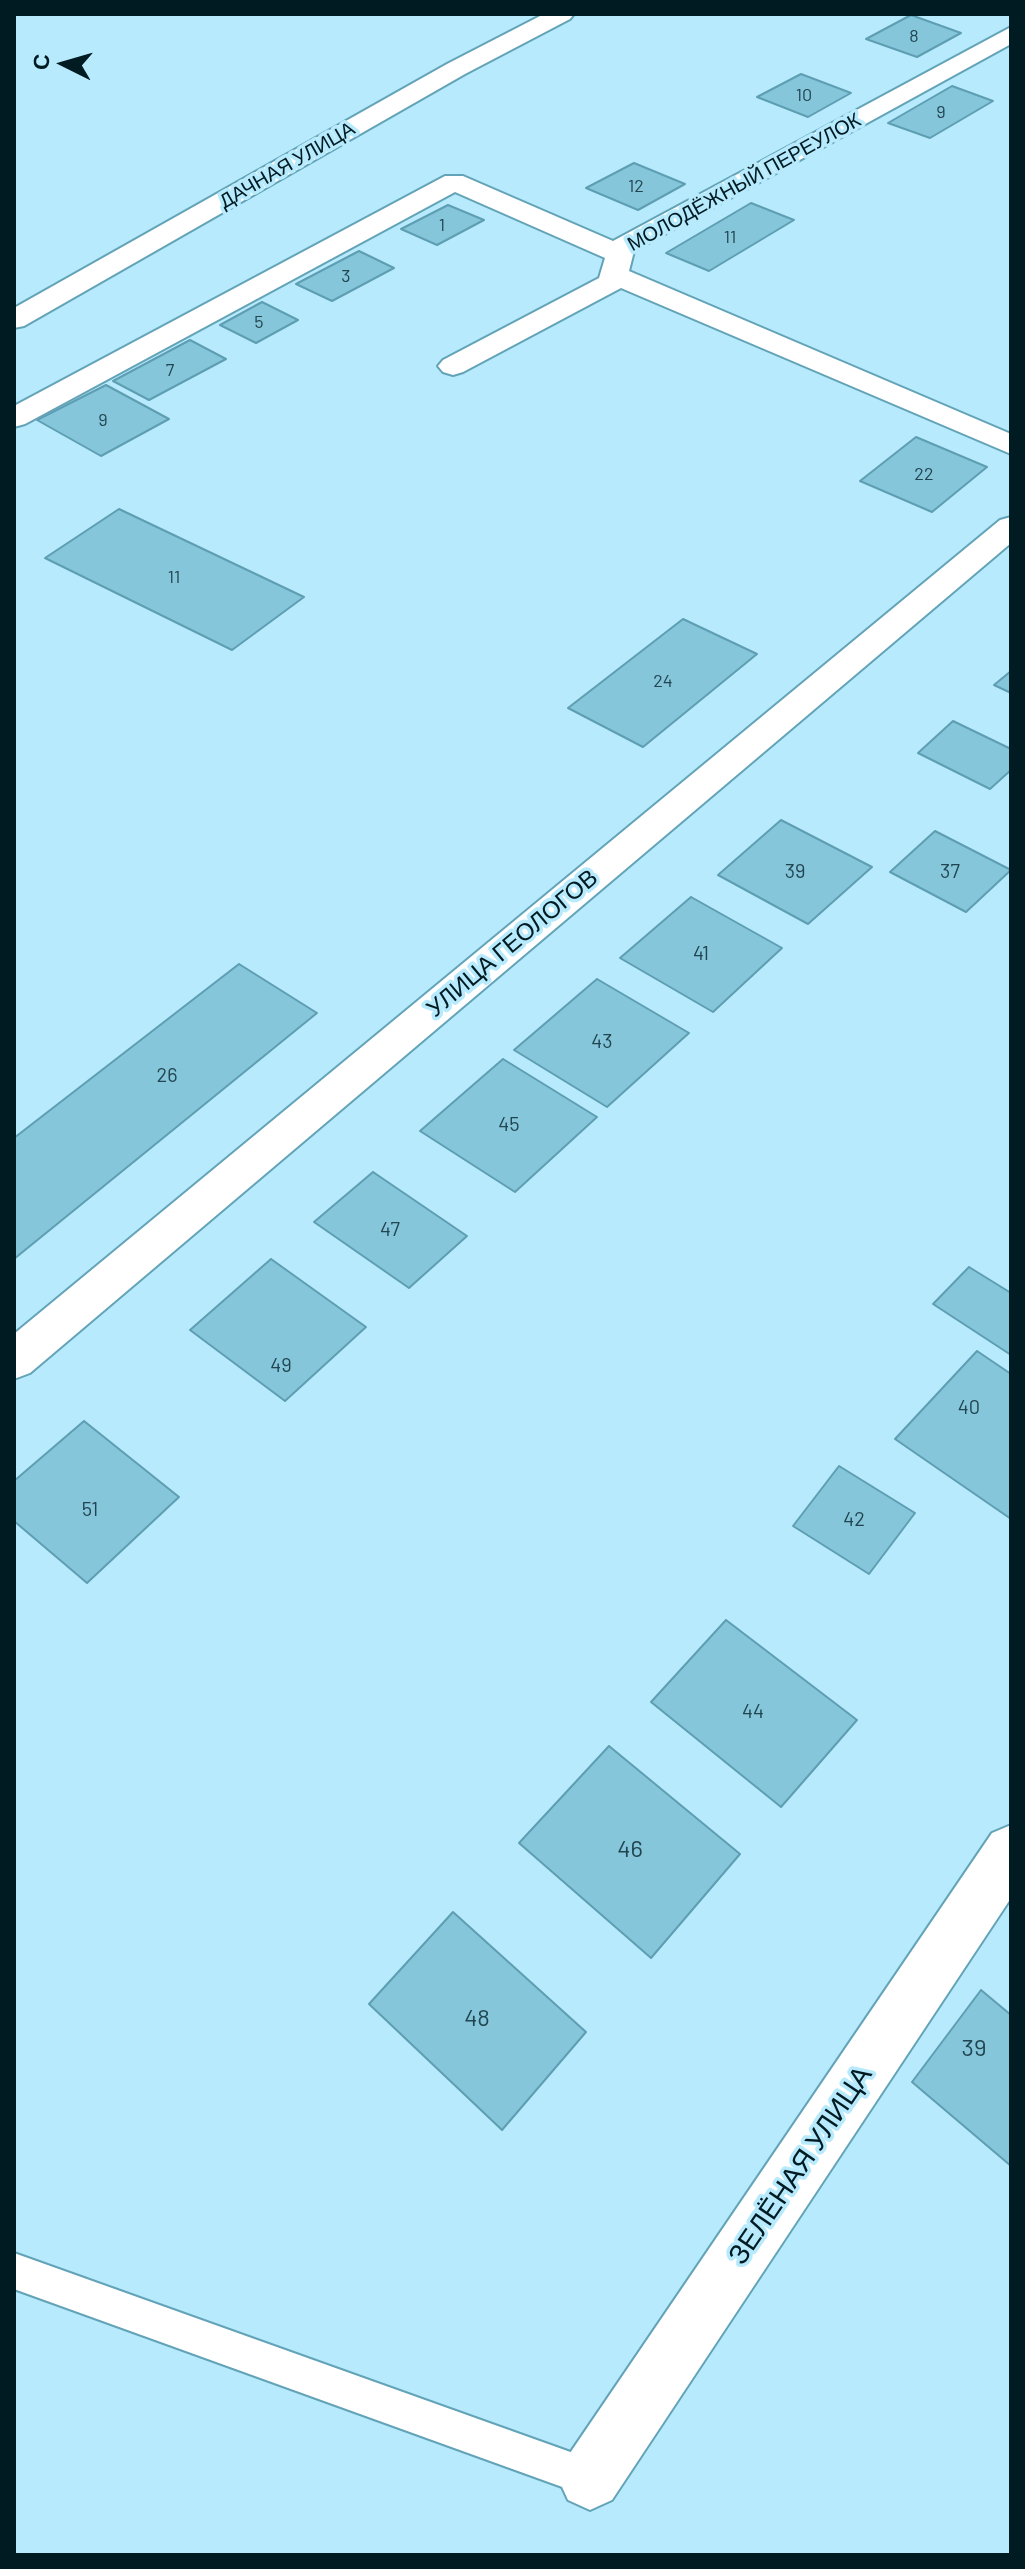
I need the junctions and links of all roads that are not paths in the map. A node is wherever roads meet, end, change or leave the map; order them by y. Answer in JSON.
{"nodes":[{"id":1,"x":562,"y":14,"type":"edge"},
{"id":2,"x":1011,"y":34,"type":"edge"},
{"id":3,"x":617,"y":265,"type":"junction"},
{"id":4,"x":14,"y":320,"type":"edge"},
{"id":5,"x":453,"y":366,"type":"dead end"},
{"id":6,"x":14,"y":418,"type":"edge"},
{"id":7,"x":1011,"y":445,"type":"edge"},
{"id":8,"x":1011,"y":527,"type":"edge"},
{"id":9,"x":14,"y":1360,"type":"edge"},
{"id":10,"x":1011,"y":1851,"type":"edge"},
{"id":11,"x":14,"y":2271,"type":"edge"},
{"id":12,"x":590,"y":2478,"type":"joint"}],
"edges":[{"from":1,"to":4,"type":"street","name":"ДАЧНАЯ УЛИЦА"},
{"from":2,"to":3,"type":"street","name":"МОЛОДЁЖНЫЙ ПЕРЕУЛОК"},
{"from":3,"to":5,"type":"street","name":"МОЛОДЁЖНЫЙ ПЕРЕУЛОК"},
{"from":3,"to":6,"type":"street"},
{"from":3,"to":7,"type":"street"},
{"from":8,"to":9,"type":"street","name":"УЛИЦА ГЕОЛОГОВ"},
{"from":10,"to":12,"type":"street","name":"ЗЕЛЁНАЯ УЛИЦА"},
{"from":11,"to":12,"type":"lane"}]}
